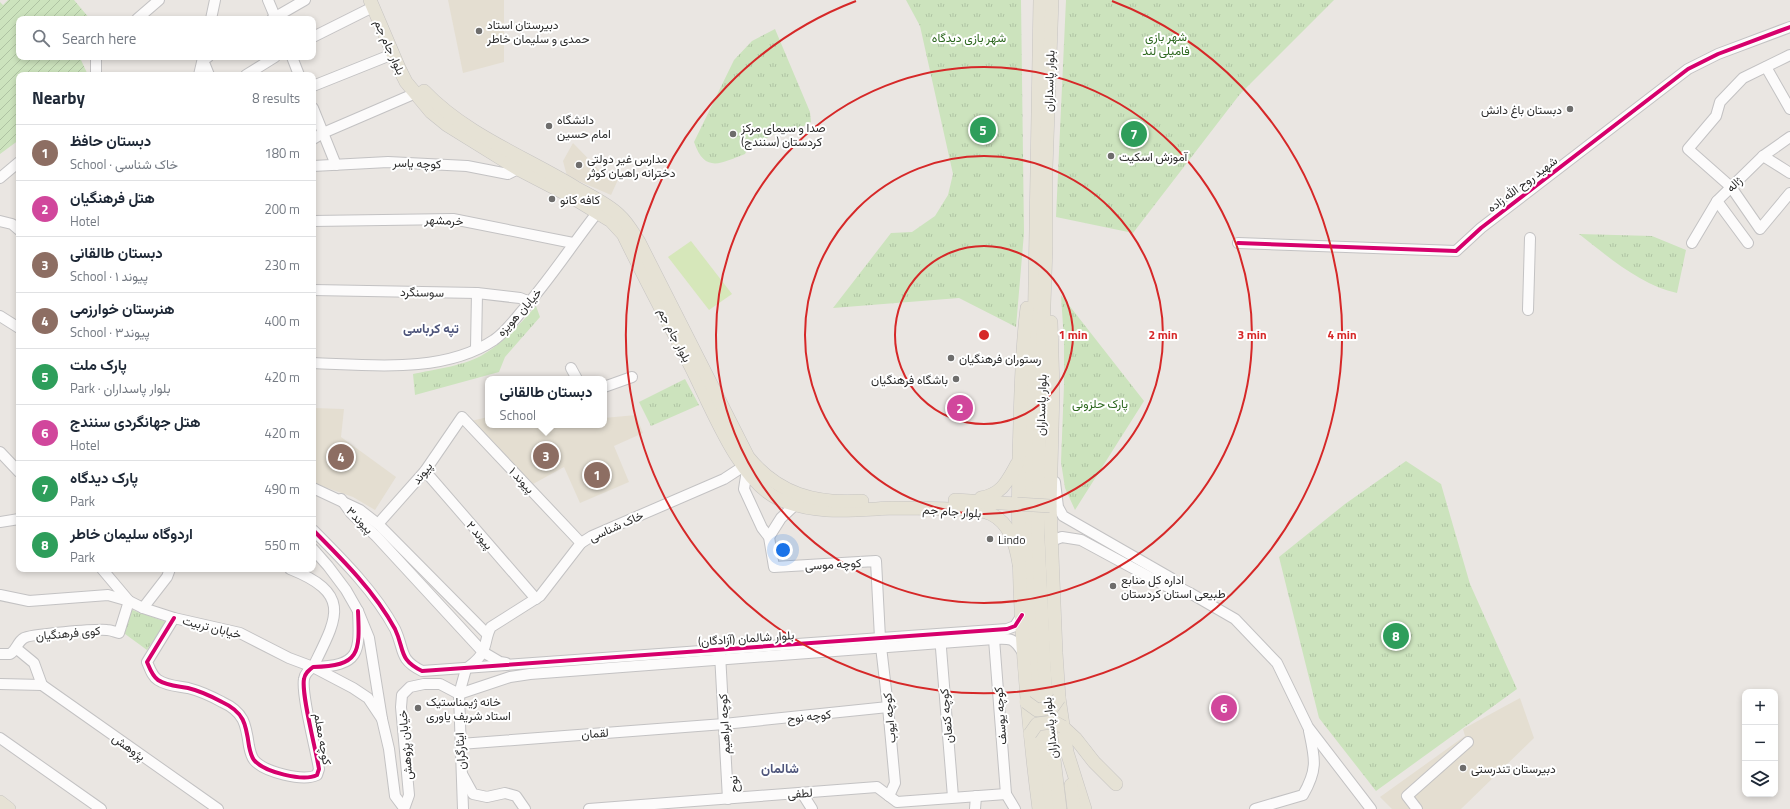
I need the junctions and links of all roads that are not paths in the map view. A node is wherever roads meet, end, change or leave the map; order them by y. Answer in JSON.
{"nodes":[{"id":1,"x":159,"y":0,"type":"edge"},
{"id":2,"x":216,"y":0,"type":"edge"},
{"id":3,"x":268,"y":0,"type":"edge"},
{"id":4,"x":305,"y":0,"type":"edge"},
{"id":5,"x":1036,"y":0,"type":"edge"},
{"id":6,"x":1040,"y":0,"type":"edge"},
{"id":7,"x":1052,"y":0,"type":"edge"},
{"id":8,"x":374,"y":2,"type":"edge"},
{"id":9,"x":140,"y":16,"type":"edge"},
{"id":10,"x":213,"y":16,"type":"edge"},
{"id":11,"x":274,"y":16,"type":"edge"},
{"id":12,"x":278,"y":16,"type":"edge"},
{"id":13,"x":1039,"y":22,"type":"junction"},
{"id":14,"x":1790,"y":26,"type":"edge"},
{"id":15,"x":316,"y":35,"type":"edge"},
{"id":16,"x":393,"y":54,"type":"junction"},
{"id":17,"x":1790,"y":56,"type":"edge"},
{"id":18,"x":96,"y":60,"type":"edge"},
{"id":19,"x":204,"y":60,"type":"edge"},
{"id":20,"x":205,"y":60,"type":"edge"},
{"id":21,"x":270,"y":60,"type":"edge"},
{"id":22,"x":293,"y":60,"type":"edge"},
{"id":23,"x":1766,"y":67,"type":"junction"},
{"id":24,"x":96,"y":72,"type":"edge"},
{"id":25,"x":200,"y":72,"type":"edge"},
{"id":26,"x":208,"y":72,"type":"edge"},
{"id":27,"x":251,"y":72,"type":"edge"},
{"id":28,"x":299,"y":72,"type":"edge"},
{"id":29,"x":316,"y":85,"type":"edge"},
{"id":30,"x":416,"y":93,"type":"junction"},
{"id":31,"x":1789,"y":104,"type":"edge"},
{"id":32,"x":316,"y":115,"type":"edge"},
{"id":33,"x":323,"y":132,"type":"junction"},
{"id":34,"x":316,"y":137,"type":"edge"},
{"id":35,"x":1790,"y":137,"type":"edge"},
{"id":36,"x":1763,"y":156,"type":"junction"},
{"id":37,"x":336,"y":165,"type":"junction"},
{"id":38,"x":316,"y":166,"type":"edge"},
{"id":39,"x":16,"y":169,"type":"edge"},
{"id":40,"x":518,"y":169,"type":"junction"},
{"id":41,"x":1790,"y":173,"type":"edge"},
{"id":42,"x":0,"y":178,"type":"edge"},
{"id":43,"x":1731,"y":187,"type":"junction"},
{"id":44,"x":1790,"y":193,"type":"edge"},
{"id":45,"x":1717,"y":201,"type":"junction"},
{"id":46,"x":597,"y":213,"type":"junction"},
{"id":47,"x":0,"y":221,"type":"edge"},
{"id":48,"x":316,"y":222,"type":"edge"},
{"id":49,"x":16,"y":227,"type":"edge"},
{"id":50,"x":1530,"y":238,"type":"dead end"},
{"id":51,"x":573,"y":243,"type":"junction"},
{"id":52,"x":1238,"y":243,"type":"dead end"},
{"id":53,"x":1692,"y":243,"type":"dead end"},
{"id":54,"x":1748,"y":243,"type":"dead end"},
{"id":55,"x":1040,"y":247,"type":"junction"},
{"id":56,"x":316,"y":290,"type":"edge"},
{"id":57,"x":477,"y":293,"type":"junction"},
{"id":58,"x":530,"y":302,"type":"junction"},
{"id":59,"x":1528,"y":310,"type":"dead end"},
{"id":60,"x":2,"y":320,"type":"edge"},
{"id":61,"x":16,"y":327,"type":"edge"},
{"id":62,"x":476,"y":348,"type":"junction"},
{"id":63,"x":316,"y":363,"type":"edge"},
{"id":64,"x":571,"y":368,"type":"dead end"},
{"id":65,"x":575,"y":376,"type":"edge"},
{"id":66,"x":632,"y":376,"type":"dead end"},
{"id":67,"x":607,"y":385,"type":"edge"},
{"id":68,"x":462,"y":417,"type":"joint"},
{"id":69,"x":0,"y":452,"type":"edge"},
{"id":70,"x":1050,"y":458,"type":"junction"},
{"id":71,"x":1018,"y":460,"type":"junction"},
{"id":72,"x":745,"y":468,"type":"junction"},
{"id":73,"x":16,"y":469,"type":"edge"},
{"id":74,"x":425,"y":471,"type":"junction"},
{"id":75,"x":316,"y":489,"type":"edge"},
{"id":76,"x":341,"y":499,"type":"junction"},
{"id":77,"x":967,"y":501,"type":"junction"},
{"id":78,"x":1017,"y":504,"type":"junction"},
{"id":79,"x":795,"y":505,"type":"junction"},
{"id":80,"x":849,"y":506,"type":"junction"},
{"id":81,"x":1050,"y":506,"type":"junction"},
{"id":82,"x":16,"y":519,"type":"edge"},
{"id":83,"x":0,"y":522,"type":"edge"},
{"id":84,"x":378,"y":524,"type":"junction"},
{"id":85,"x":316,"y":533,"type":"edge"},
{"id":86,"x":769,"y":537,"type":"junction"},
{"id":87,"x":1051,"y":541,"type":"junction"},
{"id":88,"x":581,"y":543,"type":"junction"},
{"id":89,"x":316,"y":552,"type":"edge"},
{"id":90,"x":1116,"y":553,"type":"junction"},
{"id":91,"x":876,"y":561,"type":"joint"},
{"id":92,"x":1019,"y":564,"type":"junction"},
{"id":93,"x":105,"y":572,"type":"edge"},
{"id":94,"x":169,"y":572,"type":"edge"},
{"id":95,"x":297,"y":572,"type":"edge"},
{"id":96,"x":0,"y":596,"type":"edge"},
{"id":97,"x":536,"y":599,"type":"junction"},
{"id":98,"x":129,"y":600,"type":"junction"},
{"id":99,"x":143,"y":608,"type":"junction"},
{"id":100,"x":358,"y":611,"type":"junction"},
{"id":101,"x":1022,"y":615,"type":"junction"},
{"id":102,"x":174,"y":618,"type":"junction"},
{"id":103,"x":487,"y":634,"type":"junction"},
{"id":104,"x":940,"y":639,"type":"junction"},
{"id":105,"x":994,"y":639,"type":"junction"},
{"id":106,"x":881,"y":643,"type":"junction"},
{"id":107,"x":17,"y":649,"type":"junction"},
{"id":108,"x":483,"y":652,"type":"junction"},
{"id":109,"x":1023,"y":653,"type":"junction"},
{"id":110,"x":0,"y":654,"type":"edge"},
{"id":111,"x":723,"y":654,"type":"junction"},
{"id":112,"x":625,"y":662,"type":"junction"},
{"id":113,"x":514,"y":664,"type":"junction"},
{"id":114,"x":314,"y":667,"type":"junction"},
{"id":115,"x":466,"y":669,"type":"junction"},
{"id":116,"x":0,"y":684,"type":"edge"},
{"id":117,"x":42,"y":685,"type":"junction"},
{"id":118,"x":459,"y":694,"type":"junction"},
{"id":119,"x":1060,"y":698,"type":"junction"},
{"id":120,"x":1026,"y":702,"type":"junction"},
{"id":121,"x":888,"y":707,"type":"junction"},
{"id":122,"x":382,"y":719,"type":"junction"},
{"id":123,"x":727,"y":724,"type":"junction"},
{"id":124,"x":1063,"y":727,"type":"junction"},
{"id":125,"x":1308,"y":727,"type":"junction"},
{"id":126,"x":1030,"y":734,"type":"junction"},
{"id":127,"x":0,"y":738,"type":"edge"},
{"id":128,"x":1468,"y":742,"type":"dead end"},
{"id":129,"x":460,"y":744,"type":"junction"},
{"id":130,"x":1067,"y":752,"type":"junction"},
{"id":131,"x":461,"y":772,"type":"junction"},
{"id":132,"x":1116,"y":784,"type":"dead end"},
{"id":133,"x":802,"y":793,"type":"junction"},
{"id":134,"x":1006,"y":794,"type":"junction"},
{"id":135,"x":889,"y":796,"type":"junction"},
{"id":136,"x":976,"y":796,"type":"junction"},
{"id":137,"x":953,"y":797,"type":"junction"},
{"id":138,"x":731,"y":799,"type":"junction"},
{"id":139,"x":0,"y":802,"type":"edge"},
{"id":140,"x":9,"y":809,"type":"edge"},
{"id":141,"x":101,"y":809,"type":"edge"},
{"id":142,"x":218,"y":809,"type":"edge"},
{"id":143,"x":403,"y":809,"type":"edge"},
{"id":144,"x":463,"y":809,"type":"edge"},
{"id":145,"x":525,"y":809,"type":"edge"},
{"id":146,"x":589,"y":809,"type":"edge"},
{"id":147,"x":812,"y":809,"type":"edge"},
{"id":148,"x":974,"y":809,"type":"edge"},
{"id":149,"x":1015,"y":809,"type":"edge"},
{"id":150,"x":1039,"y":809,"type":"edge"},
{"id":151,"x":1049,"y":809,"type":"edge"},
{"id":152,"x":1060,"y":809,"type":"edge"},
{"id":153,"x":1074,"y":809,"type":"edge"},
{"id":154,"x":1085,"y":809,"type":"edge"},
{"id":155,"x":1255,"y":809,"type":"edge"},
{"id":156,"x":1371,"y":809,"type":"edge"},
{"id":157,"x":1417,"y":809,"type":"edge"}],
"edges":[{"from":1,"to":9,"type":"street"},
{"from":2,"to":10,"type":"street"},
{"from":3,"to":11,"type":"street"},
{"from":4,"to":12,"type":"street"},
{"from":5,"to":13,"type":"main road"},
{"from":6,"to":13,"type":"main road","name":"بلوار پاسداران"},
{"from":7,"to":55,"type":"main road","name":"بلوار پاسداران"},
{"from":8,"to":15,"type":"street"},
{"from":8,"to":16,"type":"main road","name":"بلوار جام جم"},
{"from":8,"to":80,"type":"main road","name":"بلوار جام جم"},
{"from":13,"to":55,"type":"main road","name":"بلوار پاسداران"},
{"from":14,"to":52,"type":"street","name":"شهید روح الله زاده"},
{"from":16,"to":29,"type":"street"},
{"from":16,"to":30,"type":"main road","name":"بلوار جام جم"},
{"from":17,"to":23,"type":"street"},
{"from":18,"to":24,"type":"street"},
{"from":19,"to":25,"type":"street"},
{"from":20,"to":26,"type":"street"},
{"from":21,"to":27,"type":"street"},
{"from":22,"to":28,"type":"street"},
{"from":23,"to":31,"type":"street"},
{"from":23,"to":43,"type":"street"},
{"from":30,"to":33,"type":"street"},
{"from":30,"to":40,"type":"main road","name":"بلوار جام جم"},
{"from":32,"to":33,"type":"street"},
{"from":33,"to":34,"type":"street"},
{"from":33,"to":37,"type":"street"},
{"from":35,"to":36,"type":"street","name":"ژاله"},
{"from":36,"to":41,"type":"street"},
{"from":36,"to":43,"type":"street","name":"ژاله"},
{"from":37,"to":38,"type":"street","name":"کوچه یاسر"},
{"from":37,"to":40,"type":"street","name":"کوچه یاسر"},
{"from":39,"to":42,"type":"street"},
{"from":40,"to":46,"type":"main road","name":"بلوار جام جم"},
{"from":43,"to":44,"type":"street"},
{"from":43,"to":45,"type":"street","name":"ژاله"},
{"from":45,"to":53,"type":"street","name":"ژاله"},
{"from":45,"to":54,"type":"street"},
{"from":46,"to":51,"type":"street","name":"خیابان هویزه"},
{"from":46,"to":72,"type":"main road","name":"بلوار جام جم"},
{"from":47,"to":49,"type":"street"},
{"from":48,"to":51,"type":"street","name":"خرمشهر"},
{"from":50,"to":59,"type":"street"},
{"from":51,"to":58,"type":"street","name":"خیابان هویزه"},
{"from":55,"to":70,"type":"main road"},
{"from":55,"to":71,"type":"main road"},
{"from":55,"to":151,"type":"main road","name":"بلوار پاسداران"},
{"from":55,"to":152,"type":"main road","name":"بلوار پاسداران"},
{"from":56,"to":57,"type":"street","name":"سوسنگرد"},
{"from":57,"to":58,"type":"street","name":"سوسنگرد"},
{"from":57,"to":62,"type":"street"},
{"from":58,"to":62,"type":"street","name":"خیابان هویزه"},
{"from":60,"to":61,"type":"street"},
{"from":62,"to":63,"type":"street","name":"خیابان هویزه"},
{"from":64,"to":65,"type":"street"},
{"from":66,"to":67,"type":"street"},
{"from":68,"to":74,"type":"street","name":"پیوند"},
{"from":68,"to":88,"type":"street","name":"پیوند ۱"},
{"from":69,"to":73,"type":"street"},
{"from":70,"to":81,"type":"main road"},
{"from":70,"to":90,"type":"street"},
{"from":71,"to":77,"type":"main road"},
{"from":71,"to":78,"type":"main road"},
{"from":72,"to":79,"type":"main road","name":"بلوار جام جم"},
{"from":72,"to":86,"type":"street"},
{"from":72,"to":88,"type":"street","name":"خاک شناسی"},
{"from":74,"to":84,"type":"street","name":"پیوند"},
{"from":74,"to":97,"type":"street","name":"پیوند ۲"},
{"from":75,"to":76,"type":"street"},
{"from":76,"to":84,"type":"street","name":"پیوند۳"},
{"from":76,"to":108,"type":"street","name":"پیوند۳"},
{"from":77,"to":78,"type":"main road","name":"بلوار جام جم"},
{"from":77,"to":80,"type":"main road","name":"بلوار جام جم"},
{"from":78,"to":81,"type":"main road","name":"بلوار جام جم","bridge":true},
{"from":78,"to":92,"type":"main road"},
{"from":79,"to":80,"type":"main road","name":"بلوار جام جم"},
{"from":79,"to":86,"type":"street"},
{"from":80,"to":92,"type":"main road","name":"بلوار جام جم"},
{"from":81,"to":87,"type":"main road"},
{"from":82,"to":83,"type":"street"},
{"from":84,"to":103,"type":"street","name":"پیوند۳"},
{"from":85,"to":115,"type":"street","name":"بلوار شالمان (آزادگان)"},
{"from":86,"to":91,"type":"street","name":"کوچه موسی"},
{"from":87,"to":90,"type":"street"},
{"from":87,"to":119,"type":"main road"},
{"from":88,"to":97,"type":"street","name":"خاک شناسی"},
{"from":89,"to":100,"type":"street"},
{"from":90,"to":125,"type":"street"},
{"from":91,"to":106,"type":"street","name":"کوچه ایوب"},
{"from":92,"to":101,"type":"main road"},
{"from":93,"to":98,"type":"street"},
{"from":94,"to":99,"type":"street"},
{"from":95,"to":114,"type":"street"},
{"from":96,"to":98,"type":"street","name":"خیابان تربیت"},
{"from":97,"to":103,"type":"street","name":"خاک شناسی"},
{"from":98,"to":99,"type":"street","name":"خیابان تربیت"},
{"from":98,"to":107,"type":"street","name":"کوی فرهنگیان"},
{"from":99,"to":102,"type":"street","name":"خیابان تربیت"},
{"from":100,"to":114,"type":"street"},
{"from":100,"to":122,"type":"street"},
{"from":101,"to":104,"type":"street","name":"بلوار شالمان (آزادگان)"},
{"from":101,"to":109,"type":"main road"},
{"from":102,"to":114,"type":"street","name":"خیابان تربیت"},
{"from":102,"to":114,"type":"street","name":"کوچه معلم"},
{"from":103,"to":108,"type":"street"},
{"from":104,"to":105,"type":"street","name":"بلوار شالمان (آزادگان)"},
{"from":104,"to":106,"type":"street","name":"بلوار شالمان (آزادگان)"},
{"from":104,"to":137,"type":"street","name":"کوچه کنعان"},
{"from":105,"to":109,"type":"street","name":"بلوار شالمان (آزادگان)"},
{"from":105,"to":134,"type":"street","name":"کوچه یوسف"},
{"from":106,"to":111,"type":"street","name":"بلوار شالمان (آزادگان)"},
{"from":106,"to":121,"type":"street","name":"کوچه ایوب"},
{"from":107,"to":110,"type":"street","name":"کوی فرهنگیان"},
{"from":107,"to":117,"type":"street"},
{"from":108,"to":113,"type":"street","name":"پیوند۳"},
{"from":108,"to":115,"type":"street"},
{"from":109,"to":120,"type":"main road"},
{"from":111,"to":112,"type":"street","name":"بلوار شالمان (آزادگان)"},
{"from":111,"to":123,"type":"street","name":"کوچه ابراهیم"},
{"from":112,"to":113,"type":"street","name":"بلوار شالمان (آزادگان)"},
{"from":112,"to":118,"type":"street","name":"بلوار شالمان (آزادگان)"},
{"from":113,"to":115,"type":"street","name":"بلوار شالمان (آزادگان)"},
{"from":114,"to":122,"type":"street"},
{"from":115,"to":118,"type":"street","name":"ایثارگران"},
{"from":116,"to":117,"type":"street"},
{"from":117,"to":142,"type":"street","name":"پژوهش"},
{"from":118,"to":129,"type":"street","name":"ایثارگران"},
{"from":118,"to":143,"type":"street","name":"خیابان پژوهش"},
{"from":119,"to":120,"type":"main road","bridge":true},
{"from":119,"to":124,"type":"main road"},
{"from":120,"to":126,"type":"main road"},
{"from":121,"to":123,"type":"street","name":"کوچه نوح"},
{"from":121,"to":135,"type":"street","name":"کوچه ایوب"},
{"from":122,"to":143,"type":"street"},
{"from":123,"to":129,"type":"street","name":"لقمان"},
{"from":123,"to":138,"type":"street","name":"کوچه ابراهیم"},
{"from":124,"to":126,"type":"main road","bridge":true},
{"from":124,"to":130,"type":"main road"},
{"from":124,"to":132,"type":"main road"},
{"from":125,"to":155,"type":"street"},
{"from":125,"to":156,"type":"street"},
{"from":126,"to":150,"type":"main road"},
{"from":127,"to":141,"type":"street"},
{"from":128,"to":157,"type":"street"},
{"from":129,"to":131,"type":"street","name":"ایثارگران"},
{"from":130,"to":153,"type":"main road"},
{"from":130,"to":154,"type":"main road"},
{"from":131,"to":144,"type":"street","name":"ایثارگران"},
{"from":131,"to":145,"type":"street"},
{"from":133,"to":135,"type":"street","name":"لطفی"},
{"from":133,"to":138,"type":"street","name":"لطفی"},
{"from":133,"to":147,"type":"street"},
{"from":134,"to":136,"type":"street","name":"لطفی"},
{"from":134,"to":149,"type":"street"},
{"from":135,"to":137,"type":"street","name":"لطفی"},
{"from":136,"to":137,"type":"street","name":"لطفی"},
{"from":136,"to":148,"type":"street"},
{"from":138,"to":146,"type":"street","name":"لطفی"},
{"from":139,"to":140,"type":"main road"}]}
